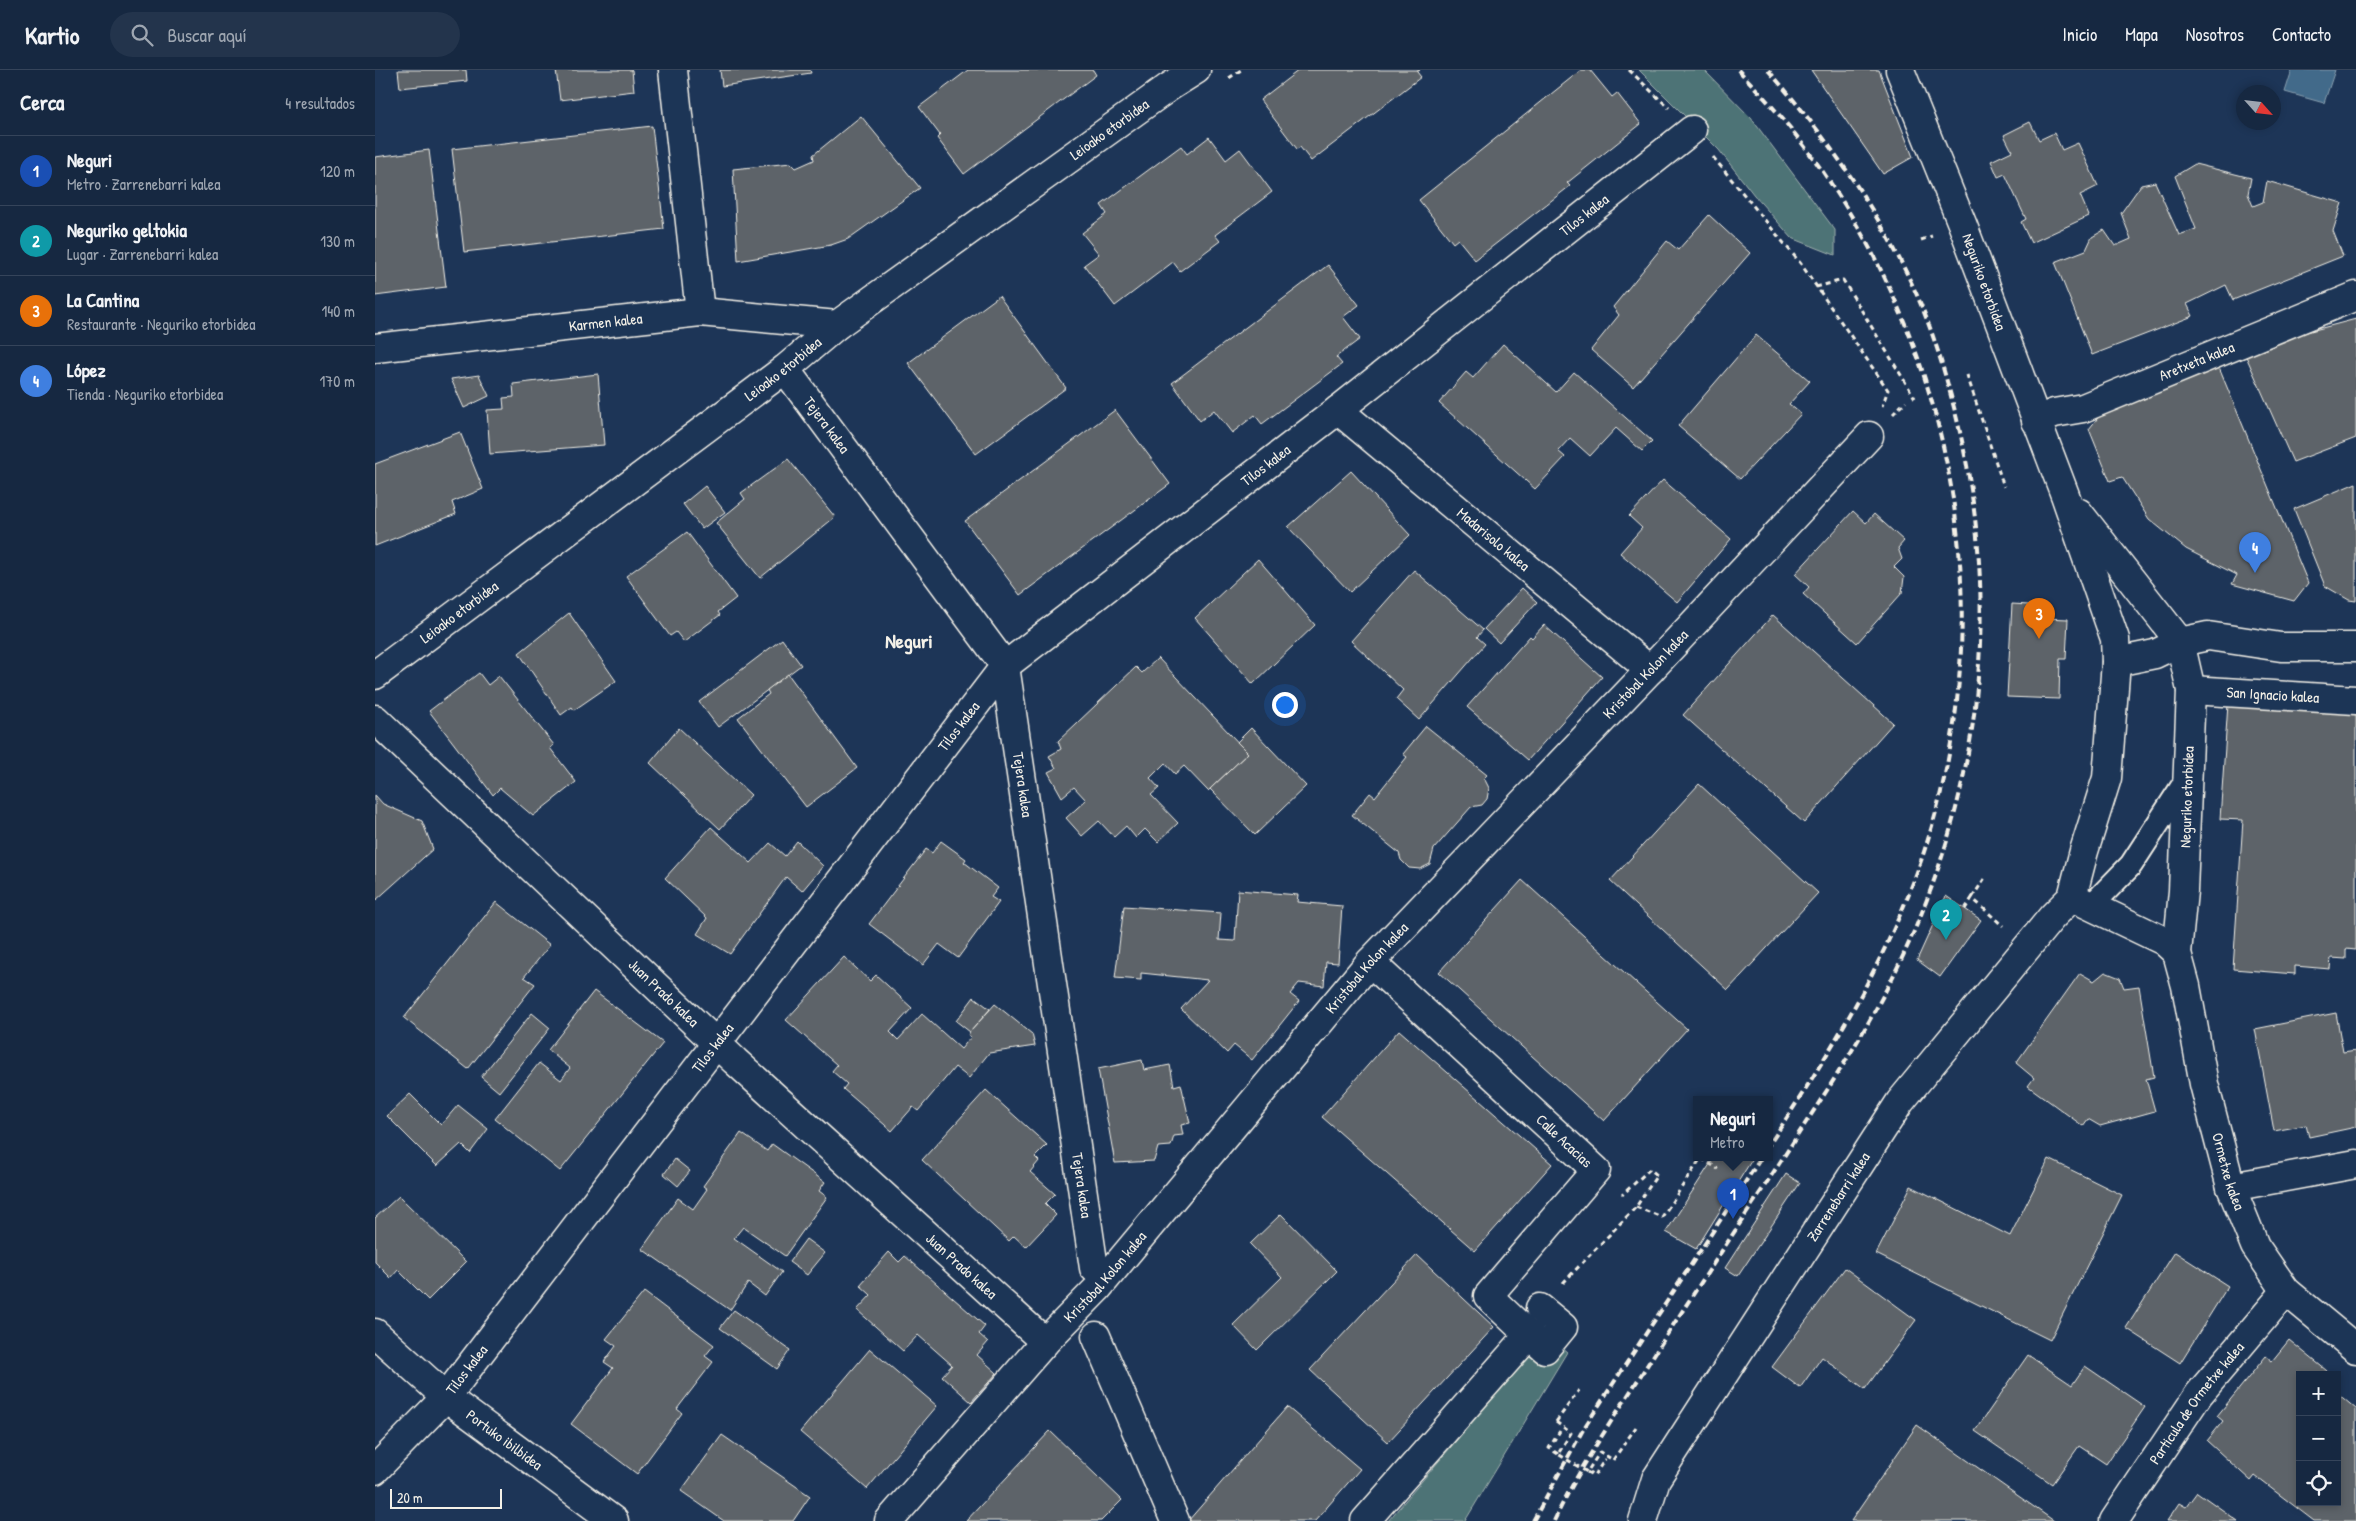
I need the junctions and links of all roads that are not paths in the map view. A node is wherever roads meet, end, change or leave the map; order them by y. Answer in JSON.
{"nodes":[{"id":1,"x":673,"y":70,"type":"edge"},
{"id":2,"x":1196,"y":70,"type":"edge"},
{"id":3,"x":1900,"y":70,"type":"edge"},
{"id":4,"x":1691,"y":130,"type":"road end"},
{"id":5,"x":2356,"y":296,"type":"edge"},
{"id":6,"x":701,"y":312,"type":"junction"},
{"id":7,"x":837,"y":325,"type":"junction"},
{"id":8,"x":375,"y":348,"type":"edge"},
{"id":9,"x":785,"y":369,"type":"junction"},
{"id":10,"x":1338,"y":410,"type":"junction"},
{"id":11,"x":2036,"y":421,"type":"junction"},
{"id":12,"x":1869,"y":436,"type":"road end"},
{"id":13,"x":2065,"y":495,"type":"junction"},
{"id":14,"x":2180,"y":642,"type":"junction"},
{"id":15,"x":2356,"y":647,"type":"edge"},
{"id":16,"x":2116,"y":662,"type":"junction"},
{"id":17,"x":1005,"y":666,"type":"junction"},
{"id":18,"x":1650,"y":670,"type":"junction"},
{"id":19,"x":375,"y":675,"type":"edge"},
{"id":20,"x":2191,"y":690,"type":"junction"},
{"id":21,"x":2356,"y":700,"type":"edge"},
{"id":22,"x":375,"y":719,"type":"edge"},
{"id":23,"x":2189,"y":776,"type":"junction"},
{"id":24,"x":2183,"y":891,"type":"junction"},
{"id":25,"x":2081,"y":902,"type":"junction"},
{"id":26,"x":2133,"y":927,"type":"junction"},
{"id":27,"x":2177,"y":953,"type":"junction"},
{"id":28,"x":1369,"y":962,"type":"junction"},
{"id":29,"x":717,"y":1044,"type":"junction"},
{"id":30,"x":2356,"y":1164,"type":"edge"},
{"id":31,"x":2231,"y":1187,"type":"junction"},
{"id":32,"x":1094,"y":1268,"type":"dead end"},
{"id":33,"x":2286,"y":1291,"type":"junction"},
{"id":34,"x":1540,"y":1308,"type":"road end"},
{"id":35,"x":375,"y":1333,"type":"edge"},
{"id":36,"x":1529,"y":1335,"type":"junction"},
{"id":37,"x":1096,"y":1336,"type":"dead end"},
{"id":38,"x":1045,"y":1342,"type":"junction"},
{"id":39,"x":2356,"y":1349,"type":"edge"},
{"id":40,"x":446,"y":1397,"type":"junction"},
{"id":41,"x":375,"y":1470,"type":"edge"},
{"id":42,"x":613,"y":1521,"type":"edge"},
{"id":43,"x":889,"y":1521,"type":"edge"},
{"id":44,"x":1175,"y":1521,"type":"edge"},
{"id":45,"x":1365,"y":1521,"type":"edge"},
{"id":46,"x":1643,"y":1521,"type":"edge"},
{"id":47,"x":2114,"y":1521,"type":"edge"}],
"edges":[{"from":1,"to":6,"type":"street"},
{"from":2,"to":7,"type":"street","name":"Leioako etorbidea"},
{"from":3,"to":11,"type":"street","name":"Neguriko etorbidea"},
{"from":4,"to":10,"type":"street","name":"Tilos kalea"},
{"from":5,"to":11,"type":"street","name":"Aretxeta kalea"},
{"from":6,"to":7,"type":"street","name":"Karmen kalea"},
{"from":6,"to":8,"type":"street","name":"Karmen kalea"},
{"from":7,"to":9,"type":"street","name":"Leioako etorbidea"},
{"from":9,"to":17,"type":"street","name":"Tejera kalea"},
{"from":9,"to":19,"type":"street","name":"Leioako etorbidea"},
{"from":10,"to":17,"type":"street","name":"Tilos kalea"},
{"from":10,"to":18,"type":"street","name":"Madarisolo kalea"},
{"from":11,"to":13,"type":"street","name":"Neguriko etorbidea"},
{"from":12,"to":18,"type":"street","name":"Kristobal Kolon kalea"},
{"from":13,"to":14,"type":"street","name":"Neguriko etorbidea"},
{"from":13,"to":16,"type":"street","name":"Neguriko etorbidea"},
{"from":14,"to":15,"type":"street"},
{"from":14,"to":16,"type":"street"},
{"from":14,"to":20,"type":"street","name":"Neguriko etorbidea"},
{"from":16,"to":25,"type":"street","name":"Neguriko etorbidea"},
{"from":17,"to":29,"type":"street","name":"Tilos kalea"},
{"from":17,"to":32,"type":"street","name":"Tejera kalea"},
{"from":18,"to":28,"type":"street","name":"Kristobal Kolon kalea"},
{"from":20,"to":21,"type":"street","name":"San Ignacio kalea"},
{"from":20,"to":23,"type":"street","name":"Neguriko etorbidea"},
{"from":22,"to":29,"type":"street","name":"Juan Prado kalea"},
{"from":23,"to":24,"type":"street","name":"Neguriko etorbidea"},
{"from":23,"to":25,"type":"lane"},
{"from":24,"to":26,"type":"street"},
{"from":24,"to":27,"type":"street","name":"Neguriko etorbidea"},
{"from":25,"to":26,"type":"street"},
{"from":25,"to":46,"type":"street","name":"Zarrenebarri kalea"},
{"from":26,"to":27,"type":"street"},
{"from":27,"to":31,"type":"street","name":"Ormetxe kalea"},
{"from":28,"to":36,"type":"street","name":"Calle Acacias"},
{"from":28,"to":38,"type":"street","name":"Kristobal Kolon kalea"},
{"from":29,"to":38,"type":"street","name":"Juan Prado kalea"},
{"from":29,"to":40,"type":"street","name":"Tilos kalea"},
{"from":30,"to":31,"type":"street"},
{"from":31,"to":33,"type":"street","name":"Ormetxe kalea"},
{"from":33,"to":39,"type":"street","name":"Ormetxe kalea"},
{"from":33,"to":47,"type":"street","name":"Particula de Ormetxe kalea"},
{"from":34,"to":36,"type":"street","name":"Calle Acacias"},
{"from":35,"to":40,"type":"street","name":"Portuko ibilbidea"},
{"from":36,"to":45,"type":"street"},
{"from":37,"to":44,"type":"street"},
{"from":38,"to":43,"type":"street","name":"Kristobal Kolon kalea"},
{"from":40,"to":41,"type":"street","name":"Tilos kalea"},
{"from":40,"to":42,"type":"street","name":"Portuko ibilbidea"}]}
